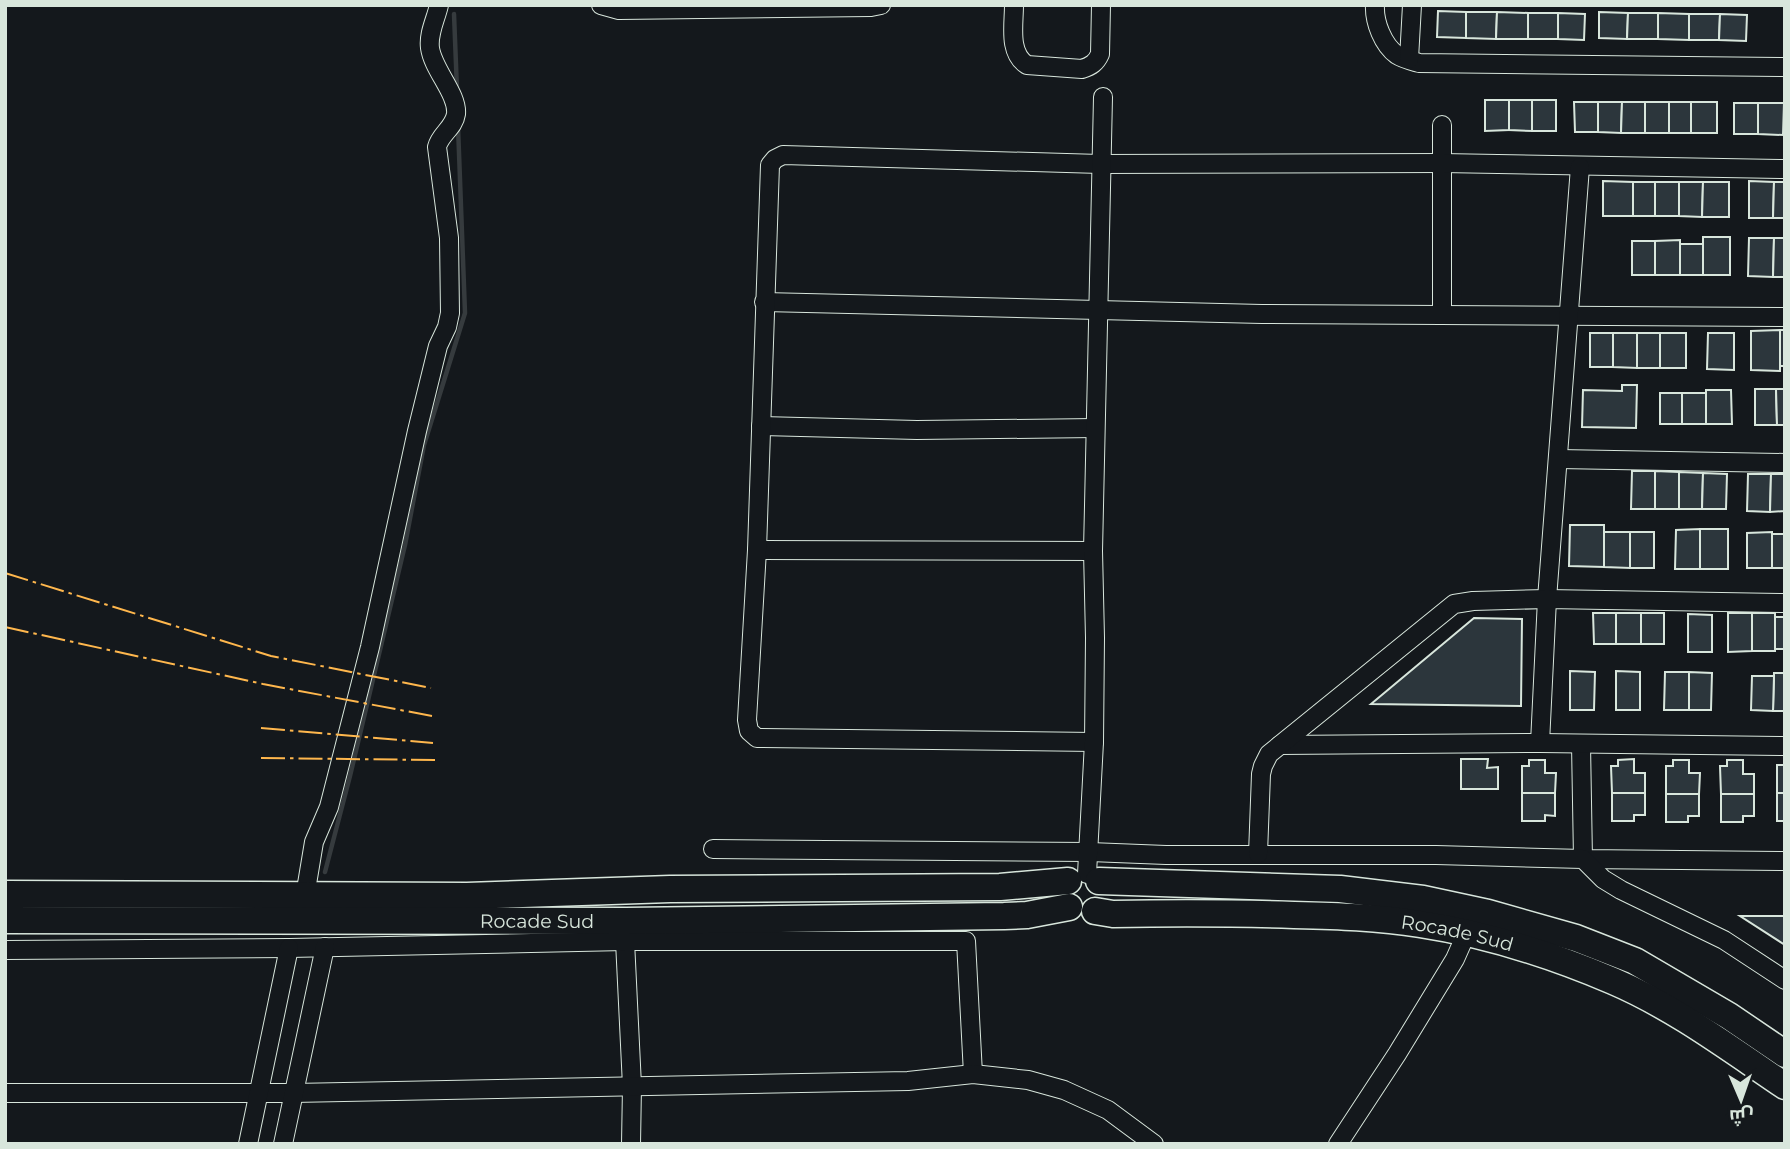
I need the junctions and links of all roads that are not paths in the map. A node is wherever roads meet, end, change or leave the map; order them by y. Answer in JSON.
{"nodes":[{"id":1,"x":440,"y":5,"type":"edge"},
{"id":2,"x":601,"y":5,"type":"edge"},
{"id":3,"x":881,"y":5,"type":"edge"},
{"id":4,"x":1014,"y":5,"type":"edge"},
{"id":5,"x":1101,"y":5,"type":"edge"},
{"id":6,"x":1375,"y":5,"type":"edge"},
{"id":7,"x":1412,"y":5,"type":"edge"},
{"id":8,"x":1409,"y":60,"type":"junction"},
{"id":9,"x":1785,"y":67,"type":"edge"},
{"id":10,"x":1103,"y":97,"type":"dead end"},
{"id":11,"x":1442,"y":125,"type":"dead end"},
{"id":12,"x":1442,"y":163,"type":"junction"},
{"id":13,"x":1100,"y":164,"type":"junction"},
{"id":14,"x":1580,"y":167,"type":"junction"},
{"id":15,"x":1785,"y":169,"type":"edge"},
{"id":16,"x":764,"y":302,"type":"junction"},
{"id":17,"x":1099,"y":310,"type":"junction"},
{"id":18,"x":1442,"y":314,"type":"junction"},
{"id":19,"x":1570,"y":315,"type":"junction"},
{"id":20,"x":1785,"y":317,"type":"edge"},
{"id":21,"x":761,"y":426,"type":"junction"},
{"id":22,"x":1095,"y":428,"type":"junction"},
{"id":23,"x":1559,"y":458,"type":"junction"},
{"id":24,"x":1785,"y":463,"type":"edge"},
{"id":25,"x":757,"y":550,"type":"junction"},
{"id":26,"x":1093,"y":551,"type":"junction"},
{"id":27,"x":1547,"y":599,"type":"junction"},
{"id":28,"x":1785,"y":603,"type":"edge"},
{"id":29,"x":1094,"y":742,"type":"junction"},
{"id":30,"x":1540,"y":743,"type":"junction"},
{"id":31,"x":1581,"y":744,"type":"junction"},
{"id":32,"x":1280,"y":745,"type":"junction"},
{"id":33,"x":1785,"y":746,"type":"edge"},
{"id":34,"x":713,"y":849,"type":"dead end"},
{"id":35,"x":1258,"y":854,"type":"junction"},
{"id":36,"x":1583,"y":859,"type":"junction"},
{"id":37,"x":1785,"y":861,"type":"edge"},
{"id":38,"x":1085,"y":884,"type":"junction"},
{"id":39,"x":5,"y":894,"type":"edge"},
{"id":40,"x":305,"y":896,"type":"junction"},
{"id":41,"x":5,"y":920,"type":"edge"},
{"id":42,"x":1467,"y":932,"type":"junction"},
{"id":43,"x":625,"y":941,"type":"junction"},
{"id":44,"x":325,"y":947,"type":"junction"},
{"id":45,"x":289,"y":948,"type":"junction"},
{"id":46,"x":5,"y":950,"type":"edge"},
{"id":47,"x":1785,"y":981,"type":"edge"},
{"id":48,"x":1785,"y":1054,"type":"edge"},
{"id":49,"x":973,"y":1074,"type":"junction"},
{"id":50,"x":632,"y":1086,"type":"junction"},
{"id":51,"x":1785,"y":1086,"type":"edge"},
{"id":52,"x":260,"y":1092,"type":"junction"},
{"id":53,"x":5,"y":1093,"type":"edge"},
{"id":54,"x":293,"y":1093,"type":"junction"},
{"id":55,"x":248,"y":1144,"type":"edge"},
{"id":56,"x":283,"y":1144,"type":"edge"},
{"id":57,"x":631,"y":1144,"type":"edge"},
{"id":58,"x":1153,"y":1144,"type":"edge"},
{"id":59,"x":1338,"y":1144,"type":"edge"}],
"edges":[{"from":1,"to":40,"type":"street"},
{"from":2,"to":3,"type":"street"},
{"from":4,"to":5,"type":"street"},
{"from":6,"to":8,"type":"street"},
{"from":7,"to":8,"type":"street"},
{"from":8,"to":9,"type":"street"},
{"from":10,"to":13,"type":"street"},
{"from":11,"to":12,"type":"street"},
{"from":12,"to":13,"type":"street"},
{"from":12,"to":14,"type":"street"},
{"from":12,"to":18,"type":"street"},
{"from":13,"to":16,"type":"street"},
{"from":13,"to":17,"type":"street"},
{"from":14,"to":15,"type":"street"},
{"from":14,"to":19,"type":"street"},
{"from":16,"to":17,"type":"street"},
{"from":16,"to":21,"type":"street"},
{"from":17,"to":18,"type":"street"},
{"from":17,"to":22,"type":"street"},
{"from":18,"to":19,"type":"street"},
{"from":19,"to":20,"type":"street"},
{"from":19,"to":23,"type":"street"},
{"from":21,"to":22,"type":"street"},
{"from":21,"to":25,"type":"street"},
{"from":22,"to":26,"type":"street"},
{"from":23,"to":24,"type":"street"},
{"from":23,"to":27,"type":"street"},
{"from":25,"to":26,"type":"street"},
{"from":25,"to":29,"type":"street"},
{"from":26,"to":29,"type":"street"},
{"from":27,"to":28,"type":"street"},
{"from":27,"to":30,"type":"street"},
{"from":27,"to":32,"type":"street"},
{"from":29,"to":38,"type":"street"},
{"from":30,"to":31,"type":"street"},
{"from":30,"to":32,"type":"street"},
{"from":31,"to":33,"type":"street"},
{"from":31,"to":36,"type":"street"},
{"from":32,"to":35,"type":"street"},
{"from":34,"to":38,"type":"street"},
{"from":35,"to":36,"type":"street"},
{"from":35,"to":38,"type":"street"},
{"from":36,"to":37,"type":"street"},
{"from":36,"to":47,"type":"street"},
{"from":38,"to":40,"type":"highway","name":"Rocade Sud"},
{"from":38,"to":41,"type":"highway","name":"Rocade Sud"},
{"from":38,"to":42,"type":"highway","name":"Rocade Sud"},
{"from":38,"to":48,"type":"highway","name":"Rocade Sud"},
{"from":39,"to":40,"type":"highway","name":"Rocade Sud"},
{"from":42,"to":51,"type":"highway","name":"Rocade Sud"},
{"from":42,"to":59,"type":"street"},
{"from":43,"to":44,"type":"street"},
{"from":43,"to":49,"type":"street"},
{"from":43,"to":50,"type":"street"},
{"from":44,"to":45,"type":"street"},
{"from":44,"to":54,"type":"street"},
{"from":45,"to":46,"type":"street"},
{"from":45,"to":52,"type":"street"},
{"from":49,"to":50,"type":"street"},
{"from":49,"to":58,"type":"street"},
{"from":50,"to":54,"type":"street"},
{"from":50,"to":57,"type":"street"},
{"from":52,"to":53,"type":"street"},
{"from":52,"to":54,"type":"street"},
{"from":52,"to":55,"type":"street"},
{"from":54,"to":56,"type":"street"}]}
